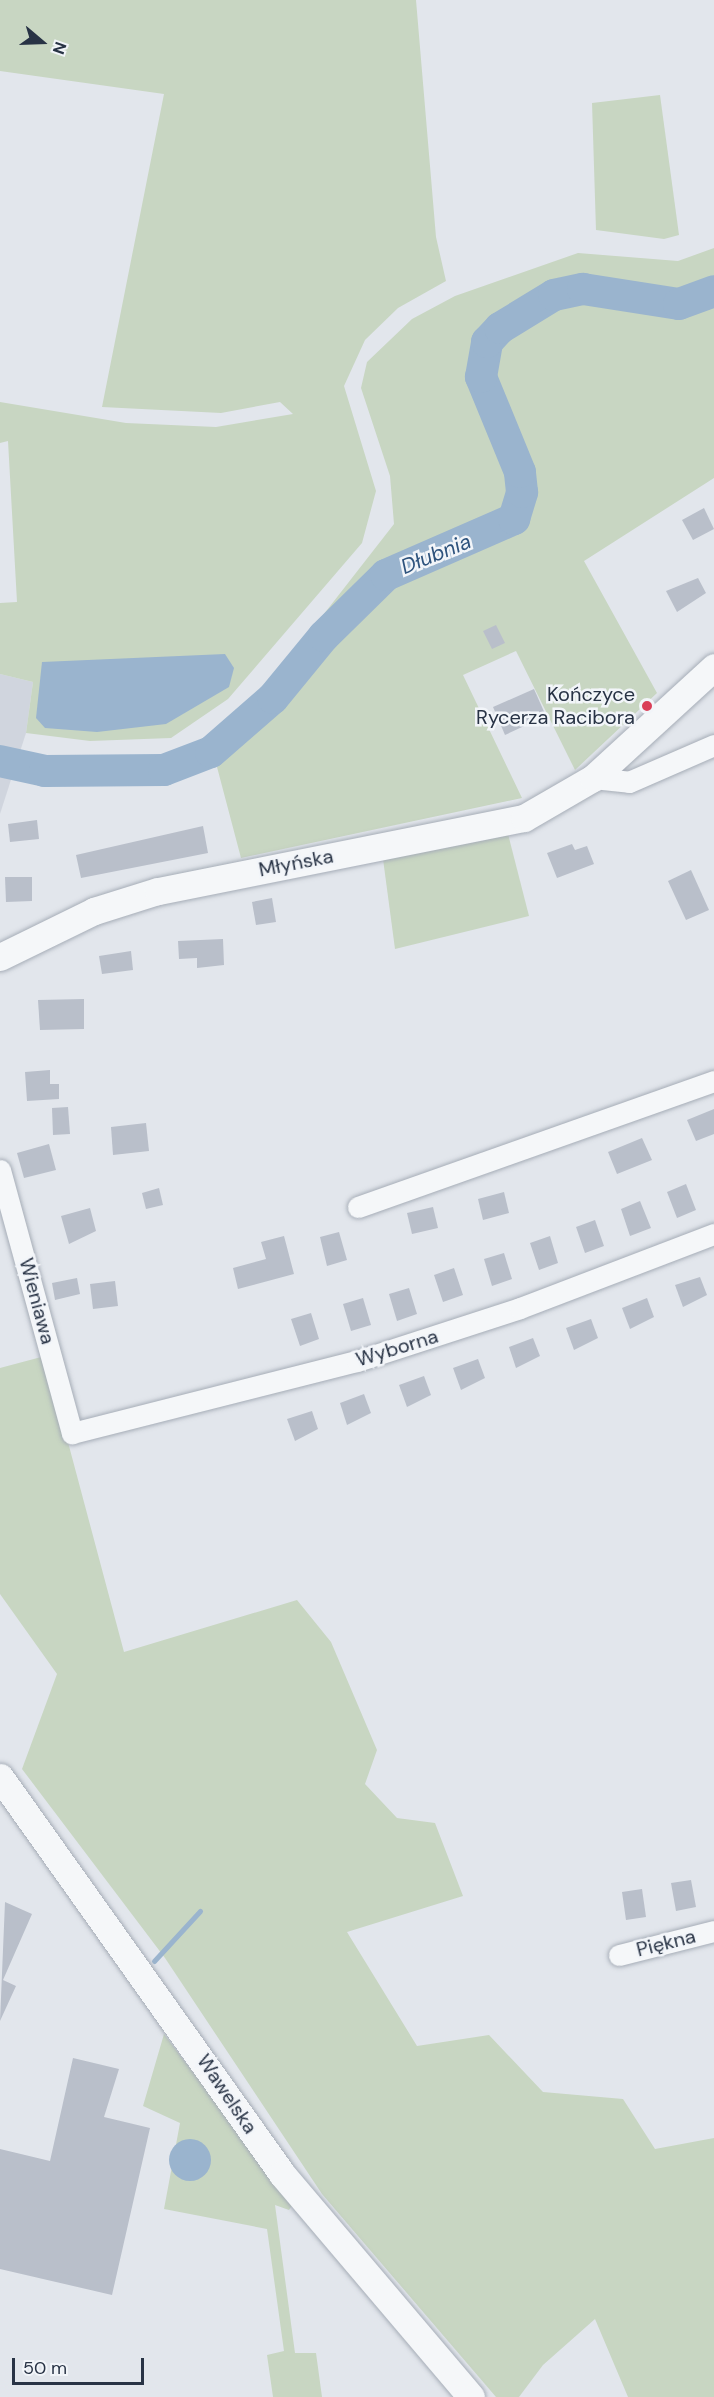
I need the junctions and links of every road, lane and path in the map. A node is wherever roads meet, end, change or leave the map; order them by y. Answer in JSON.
{"nodes":[{"id":1,"x":714,"y":667,"type":"edge"},
{"id":2,"x":714,"y":745,"type":"edge"},
{"id":3,"x":592,"y":778,"type":"junction"},
{"id":4,"x":0,"y":957,"type":"edge"},
{"id":5,"x":714,"y":1081,"type":"edge"},
{"id":6,"x":0,"y":1170,"type":"edge"},
{"id":7,"x":358,"y":1207,"type":"dead end"},
{"id":8,"x":714,"y":1234,"type":"edge"},
{"id":9,"x":72,"y":1433,"type":"joint"},
{"id":10,"x":0,"y":1777,"type":"edge"},
{"id":11,"x":714,"y":1931,"type":"edge"},
{"id":12,"x":619,"y":1955,"type":"dead end"},
{"id":13,"x":471,"y":2397,"type":"edge"}],
"edges":[{"from":1,"to":3,"type":"street","name":"Młyńska"},
{"from":2,"to":3,"type":"street"},
{"from":3,"to":4,"type":"street","name":"Młyńska"},
{"from":5,"to":7,"type":"street"},
{"from":6,"to":9,"type":"street","name":"Wieniawa"},
{"from":8,"to":9,"type":"street","name":"Wyborna"},
{"from":10,"to":13,"type":"street","name":"Wawelska"},
{"from":11,"to":12,"type":"street","name":"Piękna"}]}
